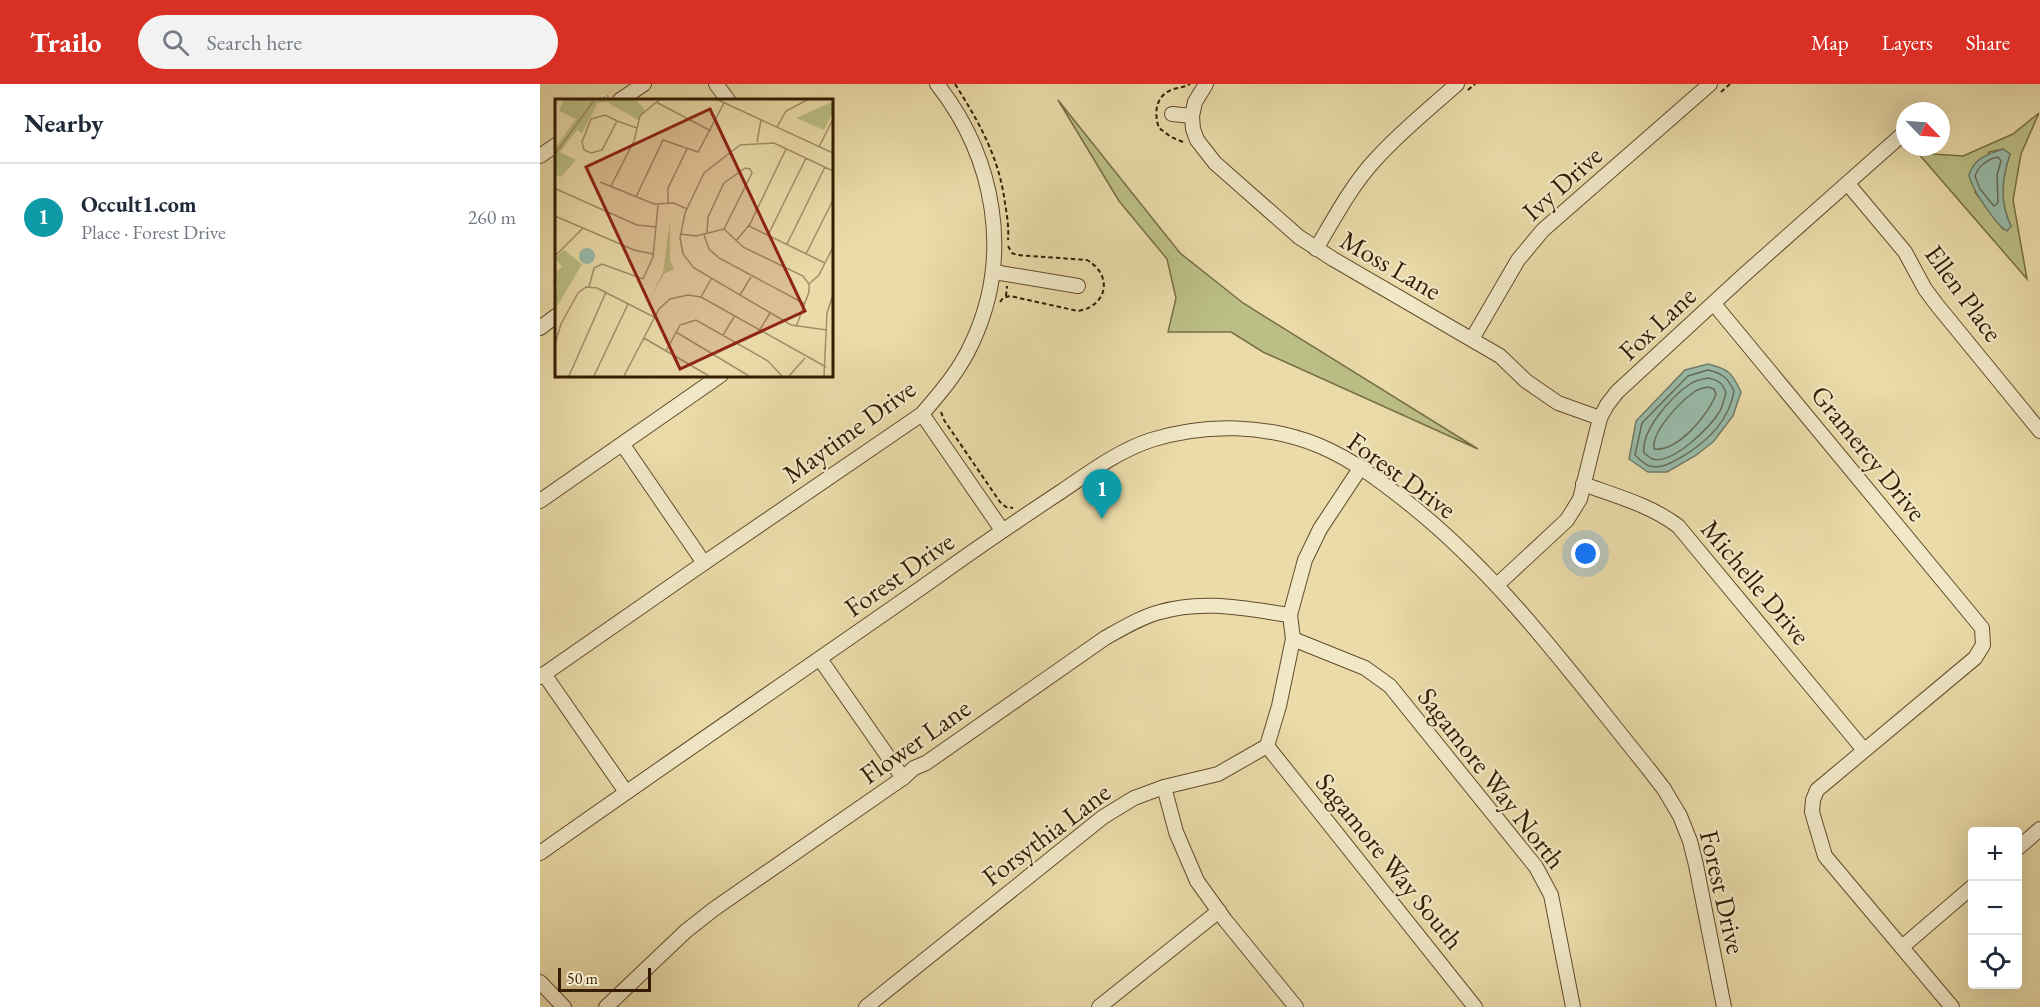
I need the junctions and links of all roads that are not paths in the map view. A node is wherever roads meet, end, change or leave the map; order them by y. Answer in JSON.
{"nodes":[{"id":1,"x":644,"y":84,"type":"edge"},
{"id":2,"x":716,"y":84,"type":"edge"},
{"id":3,"x":937,"y":84,"type":"edge"},
{"id":4,"x":1206,"y":84,"type":"edge"},
{"id":5,"x":1462,"y":88,"type":"edge"},
{"id":6,"x":1716,"y":88,"type":"edge"},
{"id":7,"x":622,"y":99,"type":"edge"},
{"id":8,"x":727,"y":99,"type":"edge"},
{"id":9,"x":1172,"y":114,"type":"dead end"},
{"id":10,"x":1192,"y":116,"type":"junction"},
{"id":11,"x":1896,"y":140,"type":"edge"},
{"id":12,"x":555,"y":146,"type":"edge"},
{"id":13,"x":540,"y":156,"type":"edge"},
{"id":14,"x":1848,"y":184,"type":"junction"},
{"id":15,"x":1316,"y":249,"type":"junction"},
{"id":16,"x":994,"y":272,"type":"junction"},
{"id":17,"x":1078,"y":286,"type":"dead end"},
{"id":18,"x":1714,"y":304,"type":"junction"},
{"id":19,"x":555,"y":317,"type":"edge"},
{"id":20,"x":540,"y":328,"type":"edge"},
{"id":21,"x":1472,"y":339,"type":"junction"},
{"id":22,"x":720,"y":376,"type":"edge"},
{"id":23,"x":922,"y":414,"type":"junction"},
{"id":24,"x":1600,"y":418,"type":"junction"},
{"id":25,"x":2040,"y":431,"type":"edge"},
{"id":26,"x":623,"y":445,"type":"junction"},
{"id":27,"x":1360,"y":467,"type":"junction"},
{"id":28,"x":1583,"y":484,"type":"junction"},
{"id":29,"x":540,"y":501,"type":"edge"},
{"id":30,"x":1002,"y":531,"type":"junction"},
{"id":31,"x":704,"y":563,"type":"junction"},
{"id":32,"x":1497,"y":585,"type":"junction"},
{"id":33,"x":1290,"y":615,"type":"junction"},
{"id":34,"x":1293,"y":639,"type":"junction"},
{"id":35,"x":820,"y":659,"type":"junction"},
{"id":36,"x":542,"y":676,"type":"edge"},
{"id":37,"x":1267,"y":746,"type":"junction"},
{"id":38,"x":1864,"y":750,"type":"junction"},
{"id":39,"x":903,"y":778,"type":"junction"},
{"id":40,"x":1164,"y":787,"type":"junction"},
{"id":41,"x":626,"y":792,"type":"junction"},
{"id":42,"x":2040,"y":829,"type":"edge"},
{"id":43,"x":2022,"y":845,"type":"edge"},
{"id":44,"x":540,"y":852,"type":"edge"},
{"id":45,"x":1968,"y":890,"type":"edge"},
{"id":46,"x":1219,"y":911,"type":"junction"},
{"id":47,"x":1902,"y":947,"type":"junction"},
{"id":48,"x":540,"y":982,"type":"edge"},
{"id":49,"x":1107,"y":1005,"type":"edge"},
{"id":50,"x":564,"y":1007,"type":"edge"},
{"id":51,"x":606,"y":1007,"type":"edge"},
{"id":52,"x":866,"y":1007,"type":"edge"},
{"id":53,"x":1296,"y":1007,"type":"edge"},
{"id":54,"x":1475,"y":1007,"type":"edge"},
{"id":55,"x":1573,"y":1007,"type":"edge"},
{"id":56,"x":1724,"y":1007,"type":"edge"},
{"id":57,"x":1953,"y":1007,"type":"edge"}],
"edges":[{"from":1,"to":7,"type":"street"},
{"from":2,"to":8,"type":"street"},
{"from":3,"to":16,"type":"street","name":"Maytime Drive"},
{"from":4,"to":10,"type":"street"},
{"from":5,"to":15,"type":"street"},
{"from":6,"to":21,"type":"street","name":"Ivy Drive"},
{"from":9,"to":10,"type":"street"},
{"from":10,"to":15,"type":"street","name":"Moss Lane"},
{"from":11,"to":14,"type":"street","name":"Fox Lane"},
{"from":12,"to":13,"type":"street"},
{"from":14,"to":18,"type":"street","name":"Fox Lane"},
{"from":14,"to":25,"type":"street","name":"Ellen Place"},
{"from":15,"to":21,"type":"street","name":"Moss Lane"},
{"from":16,"to":17,"type":"street"},
{"from":16,"to":23,"type":"street","name":"Maytime Drive"},
{"from":18,"to":24,"type":"street","name":"Fox Lane"},
{"from":18,"to":38,"type":"street","name":"Gramercy Drive"},
{"from":19,"to":20,"type":"street"},
{"from":21,"to":24,"type":"street","name":"Moss Lane"},
{"from":22,"to":26,"type":"street"},
{"from":23,"to":30,"type":"street"},
{"from":23,"to":31,"type":"street","name":"Maytime Drive"},
{"from":24,"to":28,"type":"street","name":"Fox Lane"},
{"from":26,"to":29,"type":"street"},
{"from":26,"to":31,"type":"street"},
{"from":27,"to":30,"type":"street","name":"Forest Drive"},
{"from":27,"to":32,"type":"street","name":"Forest Drive"},
{"from":27,"to":33,"type":"street"},
{"from":28,"to":32,"type":"street","name":"Fox Lane"},
{"from":28,"to":38,"type":"street","name":"Michelle Drive"},
{"from":30,"to":35,"type":"street","name":"Forest Drive"},
{"from":31,"to":36,"type":"street","name":"Maytime Drive"},
{"from":32,"to":56,"type":"street","name":"Forest Drive"},
{"from":33,"to":34,"type":"street"},
{"from":33,"to":39,"type":"street","name":"Flower Lane"},
{"from":34,"to":37,"type":"street"},
{"from":34,"to":55,"type":"street","name":"Sagamore Way North"},
{"from":35,"to":39,"type":"street"},
{"from":35,"to":41,"type":"street","name":"Forest Drive"},
{"from":36,"to":41,"type":"street"},
{"from":37,"to":40,"type":"street","name":"Forsythia Lane"},
{"from":37,"to":54,"type":"street","name":"Sagamore Way South"},
{"from":38,"to":47,"type":"street"},
{"from":39,"to":51,"type":"street","name":"Flower Lane"},
{"from":40,"to":46,"type":"street"},
{"from":40,"to":52,"type":"street","name":"Forsythia Lane"},
{"from":41,"to":44,"type":"street","name":"Forest Drive"},
{"from":42,"to":43,"type":"street"},
{"from":45,"to":47,"type":"street"},
{"from":46,"to":49,"type":"street"},
{"from":46,"to":53,"type":"street"},
{"from":47,"to":57,"type":"street"},
{"from":48,"to":50,"type":"street"}]}
